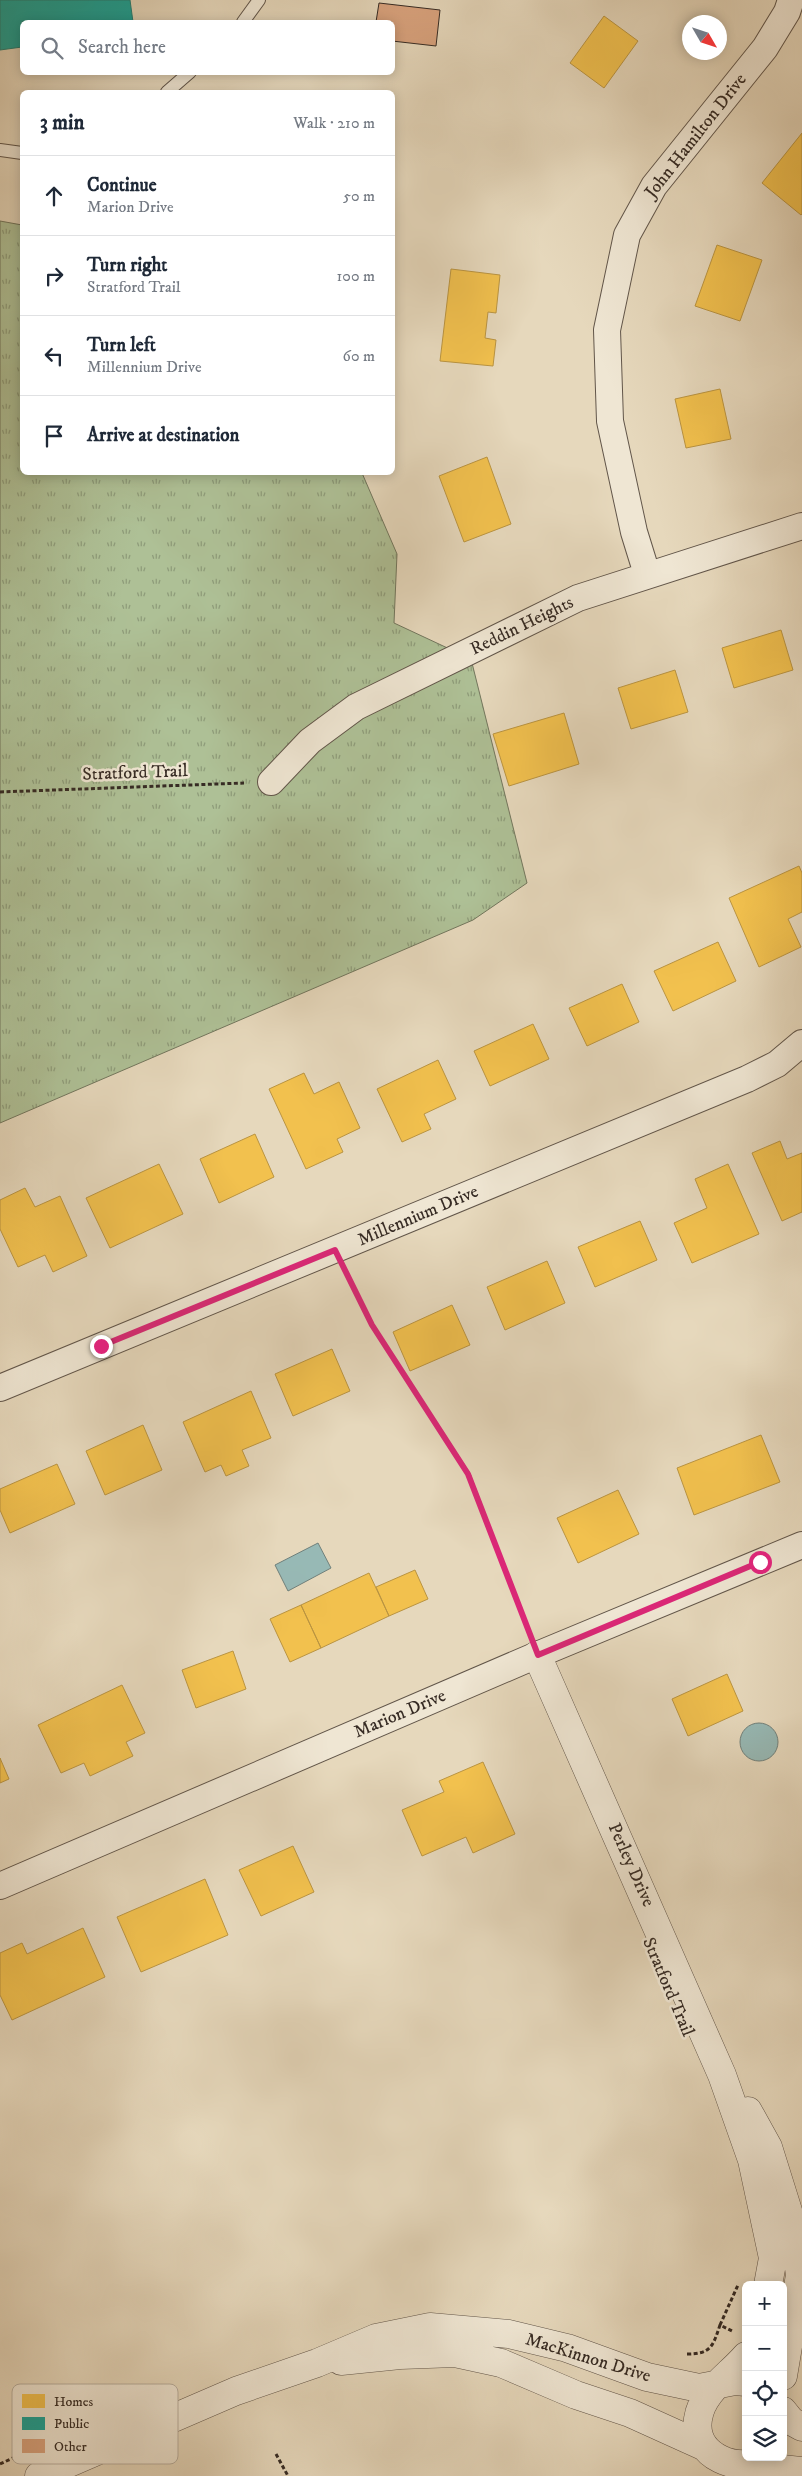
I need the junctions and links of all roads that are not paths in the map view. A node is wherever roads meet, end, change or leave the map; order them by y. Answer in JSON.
{"nodes":[{"id":1,"x":259,"y":0,"type":"edge"},
{"id":2,"x":791,"y":0,"type":"edge"},
{"id":3,"x":244,"y":20,"type":"edge"},
{"id":4,"x":187,"y":75,"type":"edge"},
{"id":5,"x":169,"y":90,"type":"edge"},
{"id":6,"x":0,"y":150,"type":"edge"},
{"id":7,"x":20,"y":153,"type":"edge"},
{"id":8,"x":802,"y":526,"type":"edge"},
{"id":9,"x":648,"y":574,"type":"junction"},
{"id":10,"x":270,"y":782,"type":"road end"},
{"id":11,"x":802,"y":1043,"type":"edge"},
{"id":12,"x":0,"y":1388,"type":"edge"},
{"id":13,"x":802,"y":1545,"type":"edge"},
{"id":14,"x":538,"y":1655,"type":"junction"},
{"id":15,"x":0,"y":1886,"type":"edge"},
{"id":16,"x":722,"y":2075,"type":"junction"},
{"id":17,"x":769,"y":2281,"type":"edge"},
{"id":18,"x":742,"y":2360,"type":"edge"},
{"id":19,"x":317,"y":2363,"type":"junction"},
{"id":20,"x":784,"y":2371,"type":"edge"},
{"id":21,"x":742,"y":2382,"type":"edge"},
{"id":22,"x":714,"y":2385,"type":"junction"},
{"id":23,"x":178,"y":2416,"type":"edge"},
{"id":24,"x":787,"y":2416,"type":"edge"},
{"id":25,"x":802,"y":2427,"type":"edge"},
{"id":26,"x":703,"y":2446,"type":"junction"},
{"id":27,"x":761,"y":2462,"type":"edge"},
{"id":28,"x":67,"y":2464,"type":"edge"},
{"id":29,"x":802,"y":2471,"type":"edge"},
{"id":30,"x":39,"y":2476,"type":"edge"}],
"edges":[{"from":1,"to":3,"type":"lane"},
{"from":2,"to":9,"type":"street","name":"John Hamilton Drive"},
{"from":4,"to":5,"type":"lane"},
{"from":6,"to":7,"type":"lane"},
{"from":8,"to":9,"type":"street","name":"Reddin Heights"},
{"from":9,"to":10,"type":"street","name":"Reddin Heights"},
{"from":11,"to":12,"type":"street","name":"Millennium Drive"},
{"from":13,"to":14,"type":"street","name":"Marion Drive"},
{"from":14,"to":15,"type":"street","name":"Marion Drive"},
{"from":14,"to":16,"type":"street","name":"Perley Drive"},
{"from":16,"to":17,"type":"street","name":"Perley Drive"},
{"from":16,"to":20,"type":"street","name":"Perley Drive"},
{"from":18,"to":22,"type":"street"},
{"from":19,"to":22,"type":"street","name":"MacKinnon Drive"},
{"from":19,"to":23,"type":"street","name":"MacKinnon Drive"},
{"from":19,"to":26,"type":"street","name":"MacKinnon Drive"},
{"from":21,"to":22,"type":"street","name":"MacKinnon Drive"},
{"from":22,"to":26,"type":"street"},
{"from":24,"to":25,"type":"street"},
{"from":26,"to":27,"type":"street","name":"MacKinnon Drive"},
{"from":27,"to":29,"type":"street","name":"MacKinnon Drive"},
{"from":28,"to":30,"type":"street","name":"MacKinnon Drive"}]}
